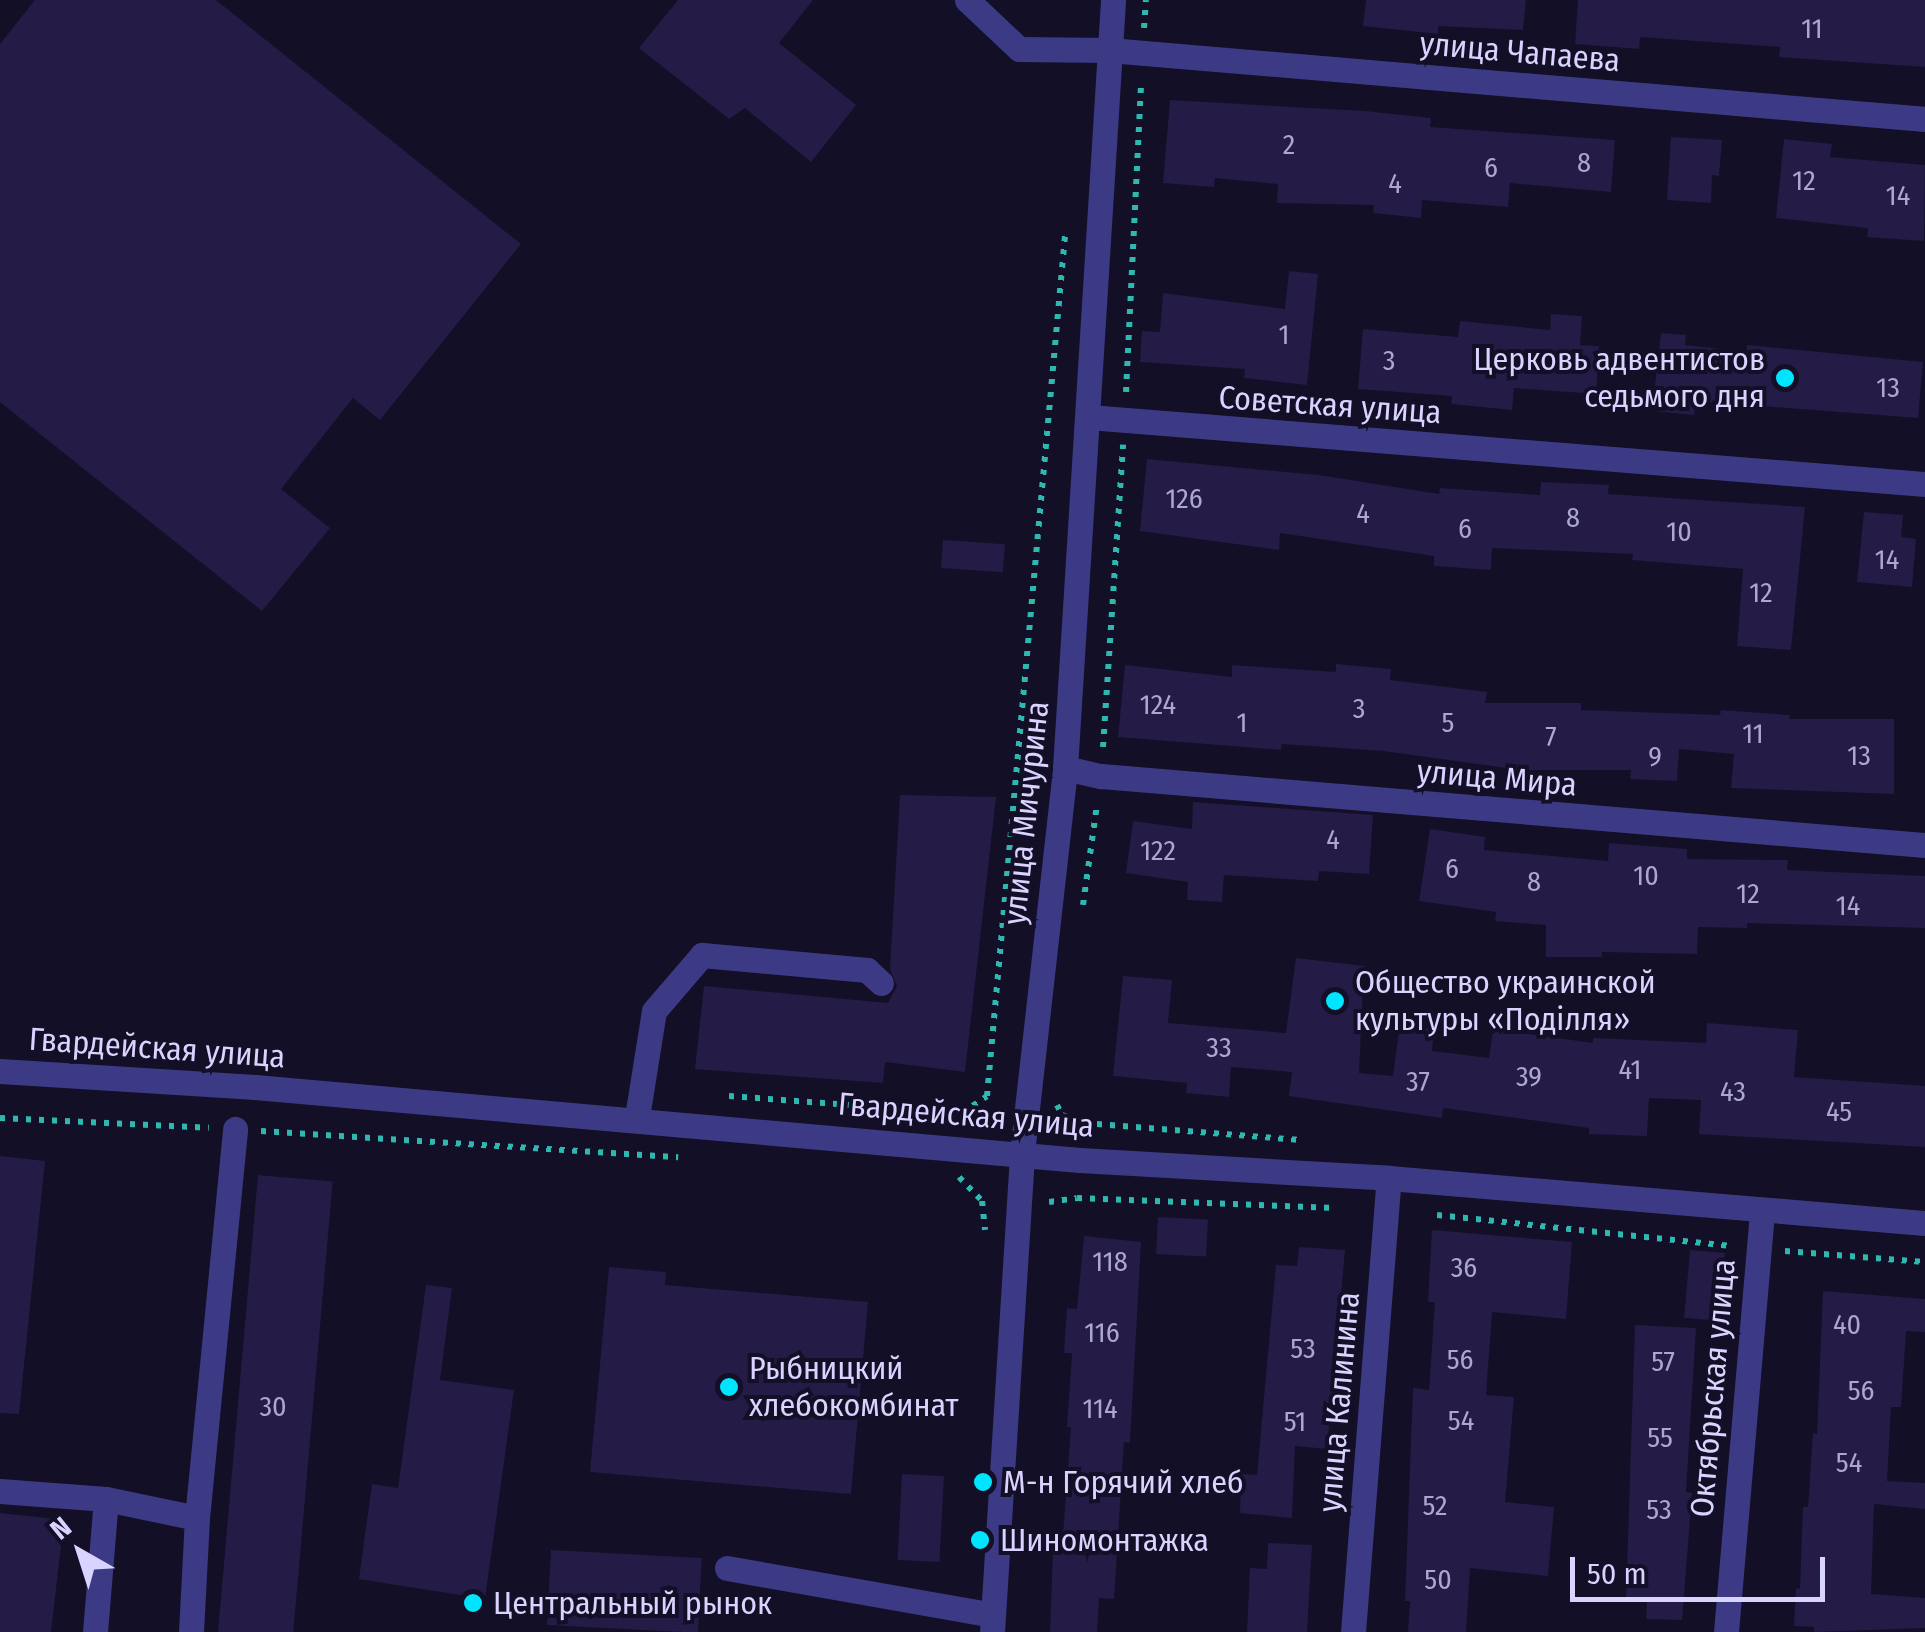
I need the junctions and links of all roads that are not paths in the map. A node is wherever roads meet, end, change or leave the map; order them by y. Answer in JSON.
{"nodes":[{"id":1,"x":967,"y":0,"type":"edge"},
{"id":2,"x":1113,"y":0,"type":"edge"},
{"id":3,"x":1108,"y":50,"type":"junction"},
{"id":4,"x":1925,"y":119,"type":"edge"},
{"id":5,"x":1089,"y":417,"type":"junction"},
{"id":6,"x":1925,"y":484,"type":"edge"},
{"id":7,"x":1065,"y":768,"type":"junction"},
{"id":8,"x":1925,"y":846,"type":"edge"},
{"id":9,"x":881,"y":983,"type":"dead end"},
{"id":10,"x":0,"y":1071,"type":"edge"},
{"id":11,"x":638,"y":1117,"type":"junction"},
{"id":12,"x":235,"y":1129,"type":"road end"},
{"id":13,"x":1022,"y":1154,"type":"junction"},
{"id":14,"x":1389,"y":1178,"type":"junction"},
{"id":15,"x":1762,"y":1210,"type":"junction"},
{"id":16,"x":1925,"y":1223,"type":"edge"},
{"id":17,"x":0,"y":1491,"type":"edge"},
{"id":18,"x":106,"y":1500,"type":"junction"},
{"id":19,"x":197,"y":1518,"type":"junction"},
{"id":20,"x":726,"y":1568,"type":"dead end"},
{"id":21,"x":992,"y":1624,"type":"edge"},
{"id":22,"x":95,"y":1632,"type":"edge"},
{"id":23,"x":191,"y":1632,"type":"edge"},
{"id":24,"x":1353,"y":1632,"type":"edge"},
{"id":25,"x":1726,"y":1632,"type":"edge"}],
"edges":[{"from":1,"to":3,"type":"street","name":"улица Чапаева"},
{"from":2,"to":3,"type":"street","name":"улица Мичурина"},
{"from":3,"to":4,"type":"street","name":"улица Чапаева"},
{"from":3,"to":5,"type":"street","name":"улица Мичурина"},
{"from":5,"to":6,"type":"street","name":"Советская улица"},
{"from":5,"to":7,"type":"street","name":"улица Мичурина"},
{"from":7,"to":8,"type":"street","name":"улица Мира"},
{"from":7,"to":13,"type":"street","name":"улица Мичурина"},
{"from":9,"to":11,"type":"street"},
{"from":10,"to":11,"type":"street","name":"Гвардейская улица"},
{"from":11,"to":13,"type":"street","name":"Гвардейская улица"},
{"from":12,"to":19,"type":"street"},
{"from":13,"to":14,"type":"street","name":"Гвардейская улица"},
{"from":13,"to":21,"type":"street","name":"улица Мичурина"},
{"from":14,"to":15,"type":"street","name":"Гвардейская улица"},
{"from":14,"to":24,"type":"street","name":"улица Калинина"},
{"from":15,"to":16,"type":"street","name":"Гвардейская улица"},
{"from":15,"to":25,"type":"street","name":"Октябрьская улица"},
{"from":17,"to":18,"type":"street"},
{"from":18,"to":19,"type":"street"},
{"from":18,"to":22,"type":"street"},
{"from":19,"to":23,"type":"street"},
{"from":20,"to":21,"type":"street"}]}
